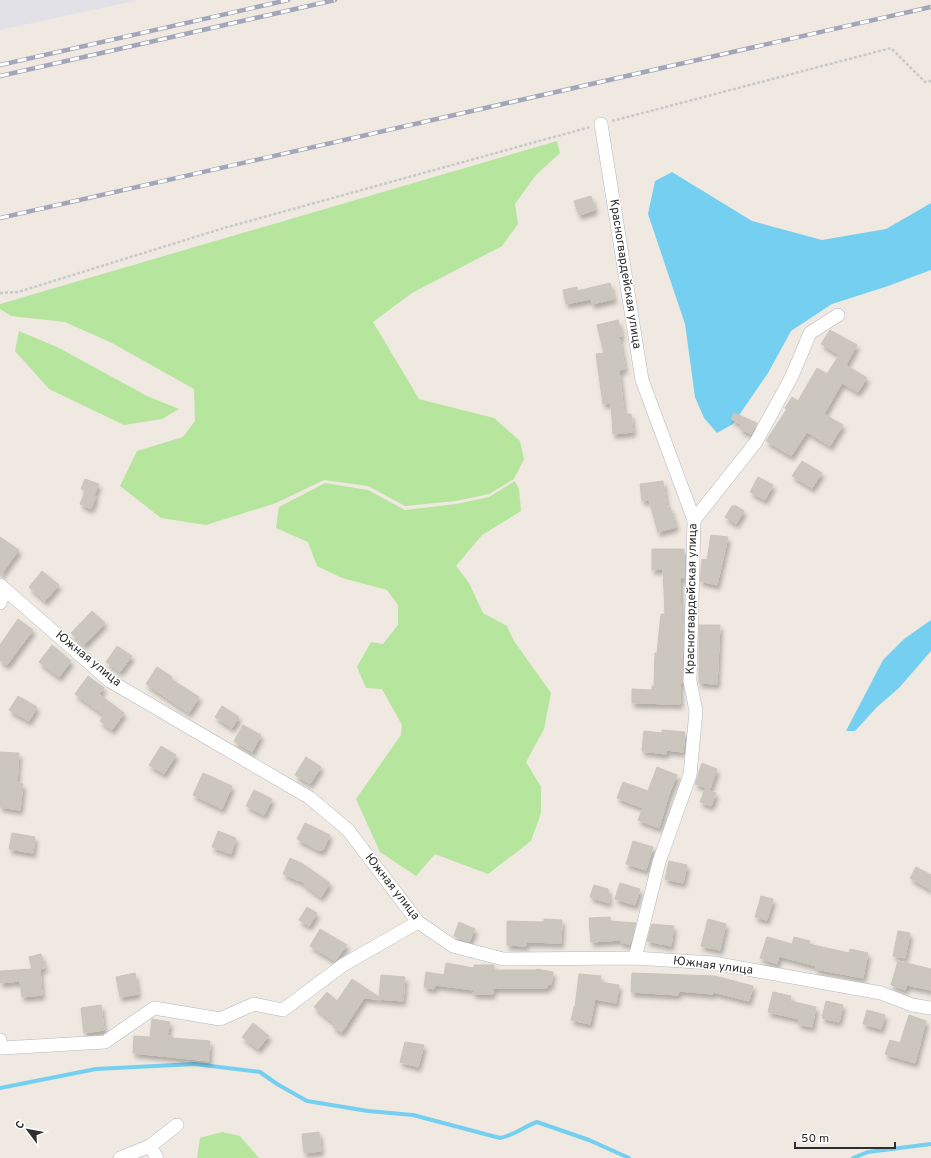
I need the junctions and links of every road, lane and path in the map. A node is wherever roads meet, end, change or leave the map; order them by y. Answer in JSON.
{"nodes":[{"id":1,"x":931,"y":81,"type":"edge"},
{"id":2,"x":601,"y":124,"type":"junction"},
{"id":3,"x":0,"y":293,"type":"edge"},
{"id":4,"x":838,"y":315,"type":"dead end"},
{"id":5,"x":694,"y":520,"type":"junction"},
{"id":6,"x":3,"y":587,"type":"edge"},
{"id":7,"x":0,"y":603,"type":"edge"},
{"id":8,"x":418,"y":922,"type":"junction"},
{"id":9,"x":635,"y":958,"type":"junction"},
{"id":10,"x":931,"y":1008,"type":"edge"},
{"id":11,"x":1,"y":1044,"type":"edge"},
{"id":12,"x":177,"y":1125,"type":"dead end"},
{"id":13,"x":150,"y":1146,"type":"junction"},
{"id":14,"x":120,"y":1158,"type":"edge"},
{"id":15,"x":157,"y":1158,"type":"edge"}],
"edges":[{"from":1,"to":2,"type":"path"},
{"from":2,"to":3,"type":"path"},
{"from":2,"to":5,"type":"street","name":"Красногвардейская улица"},
{"from":4,"to":5,"type":"street"},
{"from":5,"to":9,"type":"street","name":"Красногвардейская улица"},
{"from":6,"to":7,"type":"street"},
{"from":6,"to":8,"type":"street","name":"Южная улица"},
{"from":8,"to":9,"type":"street","name":"Южная улица"},
{"from":8,"to":11,"type":"street"},
{"from":9,"to":10,"type":"street","name":"Южная улица"},
{"from":12,"to":13,"type":"street"},
{"from":13,"to":14,"type":"street"},
{"from":13,"to":15,"type":"street"}]}
